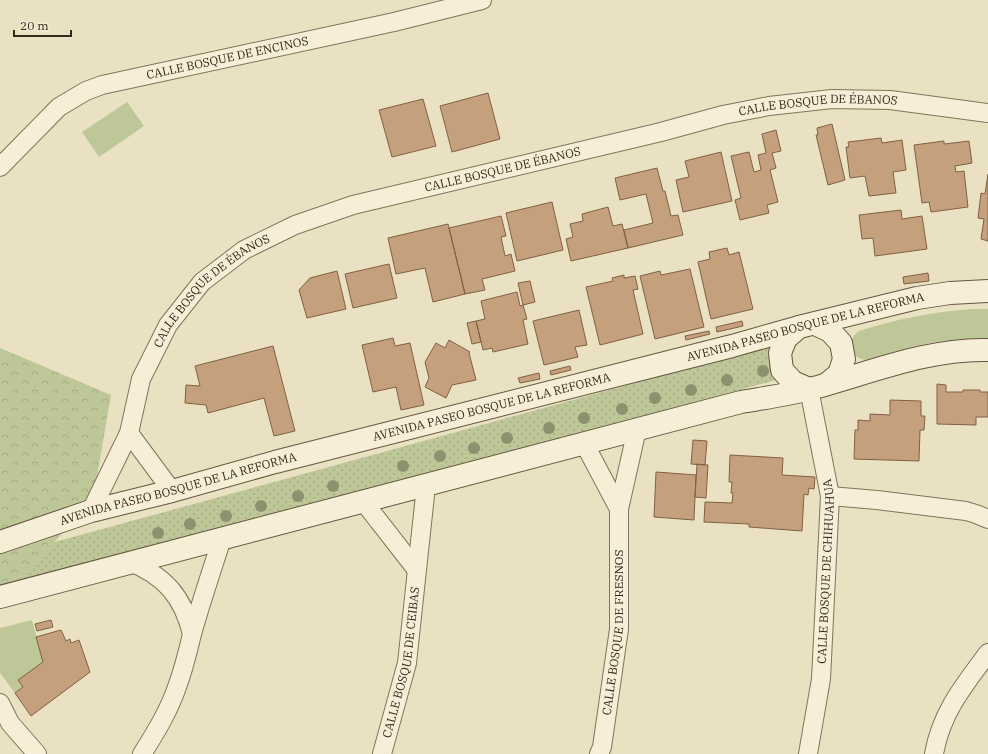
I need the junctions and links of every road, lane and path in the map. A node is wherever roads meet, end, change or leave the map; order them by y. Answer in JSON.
{"nodes":[{"id":1,"x":482,"y":0,"type":"edge"},
{"id":2,"x":988,"y":113,"type":"edge"},
{"id":3,"x":0,"y":167,"type":"edge"},
{"id":4,"x":988,"y":291,"type":"edge"},
{"id":5,"x":807,"y":326,"type":"junction"},
{"id":6,"x":988,"y":350,"type":"edge"},
{"id":7,"x":818,"y":386,"type":"junction"},
{"id":8,"x":637,"y":429,"type":"junction"},
{"id":9,"x":129,"y":433,"type":"junction"},
{"id":10,"x":584,"y":443,"type":"junction"},
{"id":11,"x":426,"y":486,"type":"junction"},
{"id":12,"x":172,"y":491,"type":"junction"},
{"id":13,"x":830,"y":496,"type":"junction"},
{"id":14,"x":363,"y":501,"type":"junction"},
{"id":15,"x":619,"y":509,"type":"junction"},
{"id":16,"x":91,"y":512,"type":"junction"},
{"id":17,"x":988,"y":519,"type":"edge"},
{"id":18,"x":222,"y":538,"type":"junction"},
{"id":19,"x":0,"y":542,"type":"edge"},
{"id":20,"x":130,"y":562,"type":"junction"},
{"id":21,"x":416,"y":570,"type":"junction"},
{"id":22,"x":0,"y":597,"type":"edge"},
{"id":23,"x":192,"y":634,"type":"junction"},
{"id":24,"x":988,"y":653,"type":"edge"},
{"id":25,"x":0,"y":703,"type":"edge"},
{"id":26,"x":5,"y":720,"type":"edge"},
{"id":27,"x":37,"y":754,"type":"edge"},
{"id":28,"x":142,"y":754,"type":"edge"},
{"id":29,"x":382,"y":754,"type":"edge"},
{"id":30,"x":599,"y":754,"type":"edge"},
{"id":31,"x":808,"y":754,"type":"edge"},
{"id":32,"x":934,"y":754,"type":"edge"}],
"edges":[{"from":1,"to":3,"type":"street","name":"CALLE BOSQUE DE ENCINOS"},
{"from":2,"to":9,"type":"street","name":"CALLE BOSQUE DE ÉBANOS"},
{"from":4,"to":5,"type":"main road","name":"AVENIDA PASEO BOSQUE DE LA REFORMA"},
{"from":5,"to":7,"type":"main road"},
{"from":5,"to":7,"type":"main road"},
{"from":5,"to":12,"type":"main road","name":"AVENIDA PASEO BOSQUE DE LA REFORMA"},
{"from":6,"to":7,"type":"main road"},
{"from":7,"to":8,"type":"main road"},
{"from":7,"to":13,"type":"street","name":"CALLE BOSQUE DE CHIHUAHUA"},
{"from":8,"to":10,"type":"main road"},
{"from":8,"to":15,"type":"street","name":"CALLE BOSQUE DE FRESNOS"},
{"from":9,"to":12,"type":"street"},
{"from":9,"to":16,"type":"street","name":"CALLE BOSQUE DE ÉBANOS"},
{"from":10,"to":11,"type":"main road"},
{"from":10,"to":15,"type":"street","name":"CALLE BOSQUE DE FRESNOS"},
{"from":11,"to":14,"type":"main road"},
{"from":11,"to":21,"type":"street","name":"CALLE BOSQUE DE CEIBAS"},
{"from":12,"to":16,"type":"main road","name":"AVENIDA PASEO BOSQUE DE LA REFORMA"},
{"from":13,"to":17,"type":"street"},
{"from":13,"to":31,"type":"street","name":"CALLE BOSQUE DE CHIHUAHUA"},
{"from":14,"to":18,"type":"main road"},
{"from":14,"to":21,"type":"street","name":"CALLE BOSQUE DE CEIBAS"},
{"from":15,"to":30,"type":"street","name":"CALLE BOSQUE DE FRESNOS"},
{"from":16,"to":19,"type":"main road","name":"AVENIDA PASEO BOSQUE DE LA REFORMA"},
{"from":18,"to":20,"type":"main road"},
{"from":18,"to":23,"type":"street"},
{"from":20,"to":22,"type":"main road"},
{"from":20,"to":23,"type":"street"},
{"from":21,"to":29,"type":"street","name":"CALLE BOSQUE DE CEIBAS"},
{"from":23,"to":28,"type":"street"},
{"from":24,"to":32,"type":"street"},
{"from":25,"to":26,"type":"street"},
{"from":26,"to":27,"type":"street"}]}
